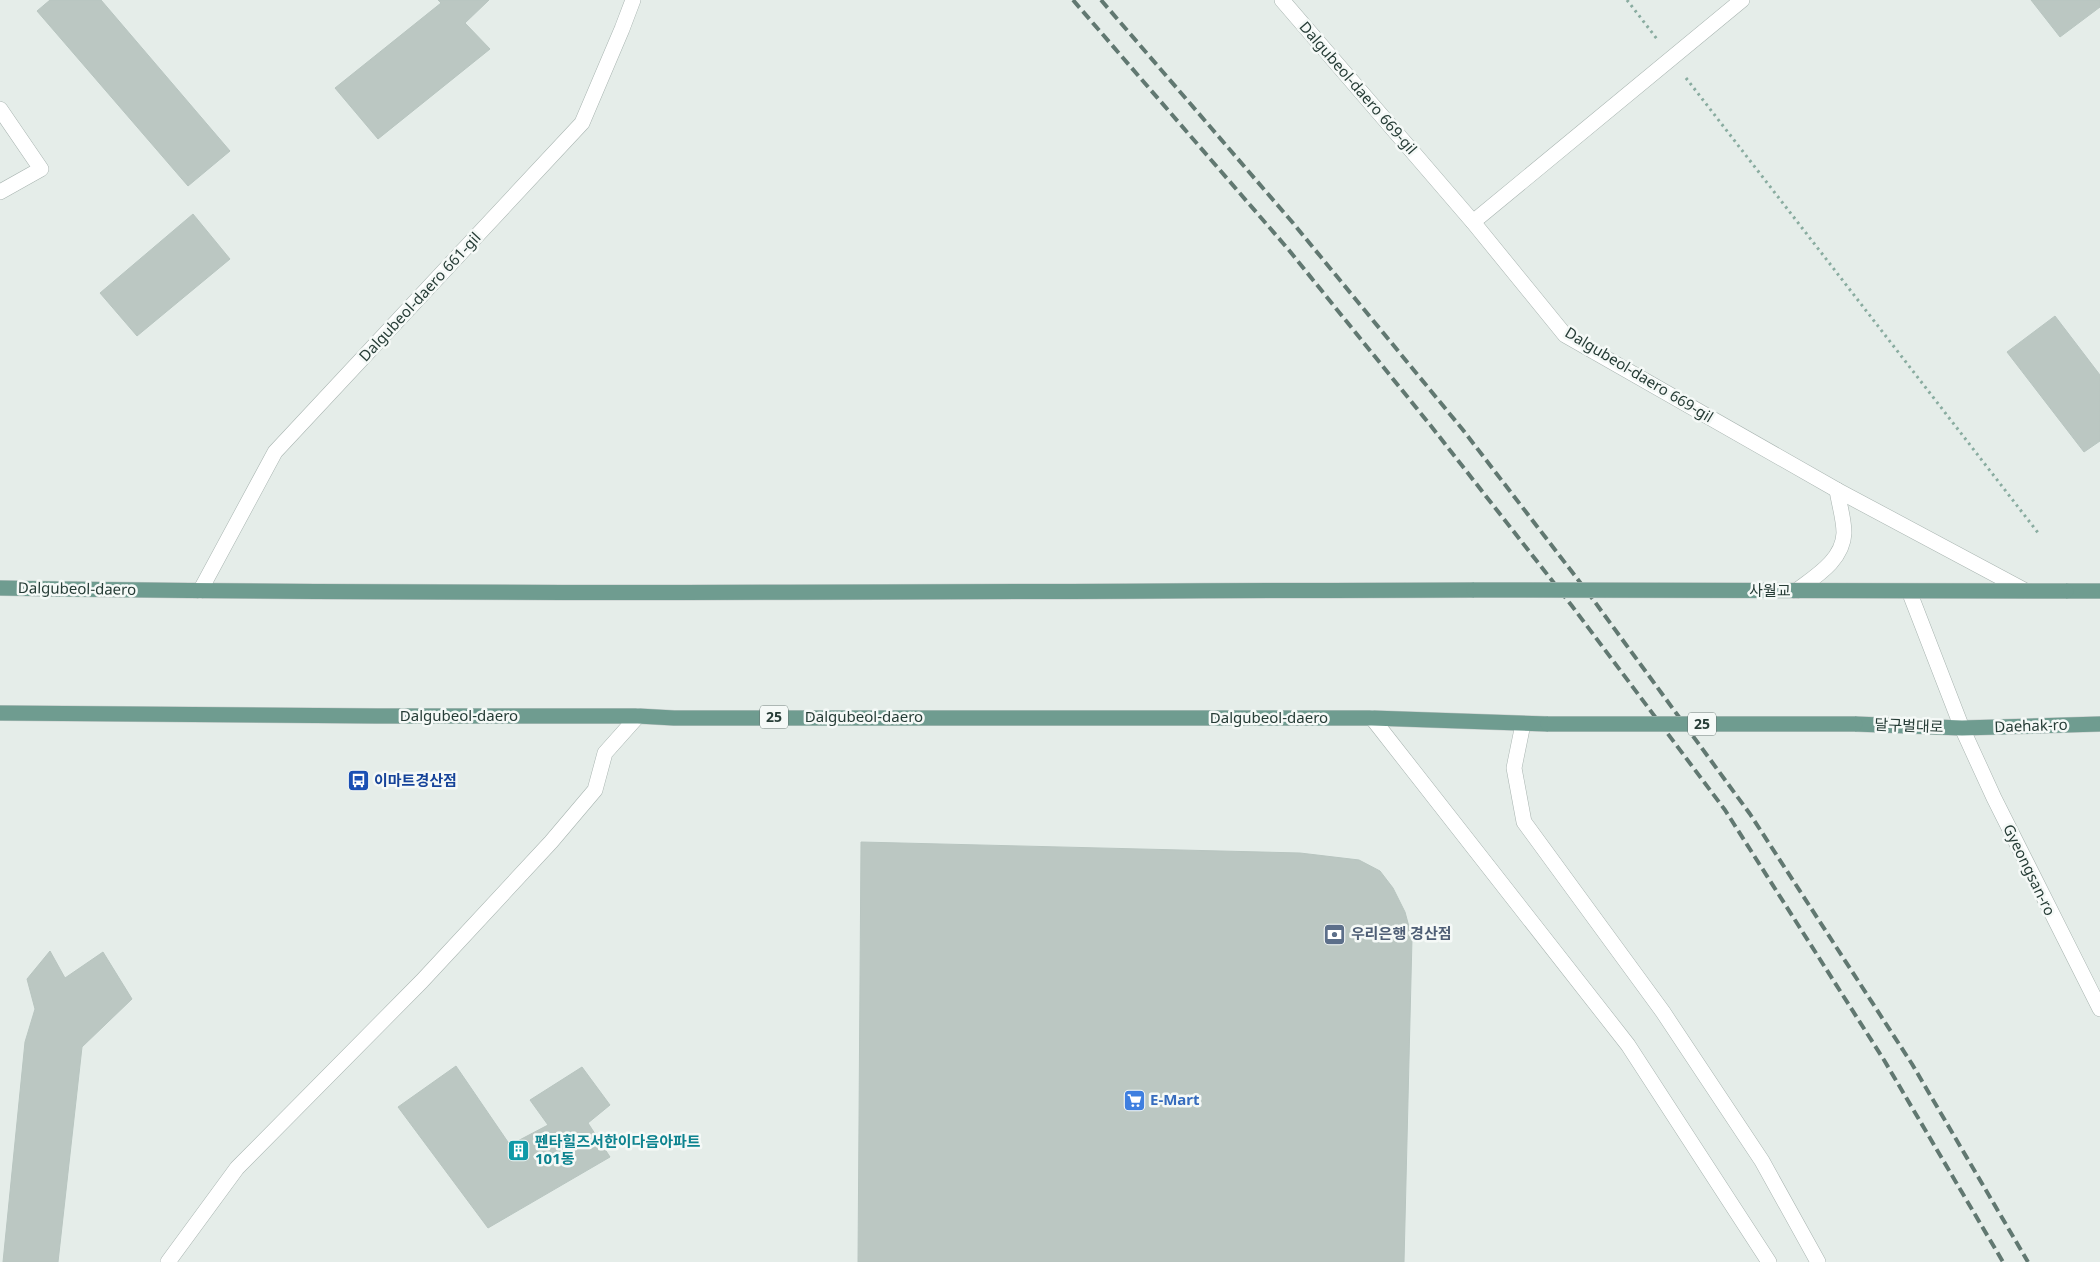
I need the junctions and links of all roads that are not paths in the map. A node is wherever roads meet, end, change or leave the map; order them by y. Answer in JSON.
{"nodes":[{"id":1,"x":633,"y":0,"type":"edge"},
{"id":2,"x":1282,"y":0,"type":"edge"},
{"id":3,"x":1742,"y":0,"type":"edge"},
{"id":4,"x":0,"y":109,"type":"edge"},
{"id":5,"x":0,"y":192,"type":"edge"},
{"id":6,"x":1473,"y":222,"type":"junction"},
{"id":7,"x":1837,"y":490,"type":"junction"},
{"id":8,"x":0,"y":588,"type":"edge"},
{"id":9,"x":1474,"y":590,"type":"joint"},
{"id":10,"x":200,"y":591,"type":"junction"},
{"id":11,"x":1796,"y":591,"type":"junction"},
{"id":12,"x":1909,"y":591,"type":"junction"},
{"id":13,"x":2026,"y":591,"type":"junction"},
{"id":14,"x":2100,"y":591,"type":"edge"},
{"id":15,"x":0,"y":712,"type":"edge"},
{"id":16,"x":638,"y":716,"type":"junction"},
{"id":17,"x":1372,"y":718,"type":"junction"},
{"id":18,"x":1523,"y":724,"type":"junction"},
{"id":19,"x":1856,"y":724,"type":"joint"},
{"id":20,"x":2100,"y":724,"type":"edge"},
{"id":21,"x":1962,"y":728,"type":"junction"},
{"id":22,"x":2100,"y":1009,"type":"edge"},
{"id":23,"x":168,"y":1262,"type":"edge"},
{"id":24,"x":1769,"y":1262,"type":"edge"},
{"id":25,"x":1818,"y":1262,"type":"edge"}],
"edges":[{"from":1,"to":10,"type":"street","name":"Dalgubeol-daero 661-gil"},
{"from":2,"to":6,"type":"street","name":"Dalgubeol-daero 669-gil"},
{"from":3,"to":6,"type":"street"},
{"from":4,"to":5,"type":"street"},
{"from":6,"to":7,"type":"street","name":"Dalgubeol-daero 669-gil"},
{"from":7,"to":11,"type":"street"},
{"from":7,"to":13,"type":"street","name":"Dalgubeol-daero 669-gil"},
{"from":8,"to":10,"type":"main road","name":"Dalgubeol-daero"},
{"from":9,"to":10,"type":"main road","name":"Dalgubeol-daero"},
{"from":9,"to":11,"type":"main road","name":"사월교","bridge":true},
{"from":11,"to":12,"type":"main road","name":"사월교","bridge":true},
{"from":12,"to":13,"type":"main road","name":"사월교","bridge":true},
{"from":12,"to":21,"type":"street","name":"Gyeongsan-ro"},
{"from":13,"to":14,"type":"main road","name":"사월교","bridge":true},
{"from":15,"to":16,"type":"main road","name":"Dalgubeol-daero","number":"25"},
{"from":16,"to":17,"type":"main road","name":"Dalgubeol-daero","number":"25"},
{"from":16,"to":23,"type":"street"},
{"from":17,"to":18,"type":"main road","name":"Dalgubeol-daero","number":"25"},
{"from":17,"to":24,"type":"street"},
{"from":18,"to":19,"type":"main road","name":"Dalgubeol-daero","number":"25","bridge":true},
{"from":18,"to":25,"type":"street"},
{"from":19,"to":21,"type":"main road","name":"달구벌대로","number":"25"},
{"from":20,"to":21,"type":"main road","name":"Daehak-ro","number":"25"},
{"from":21,"to":22,"type":"street","name":"Gyeongsan-ro"}]}
